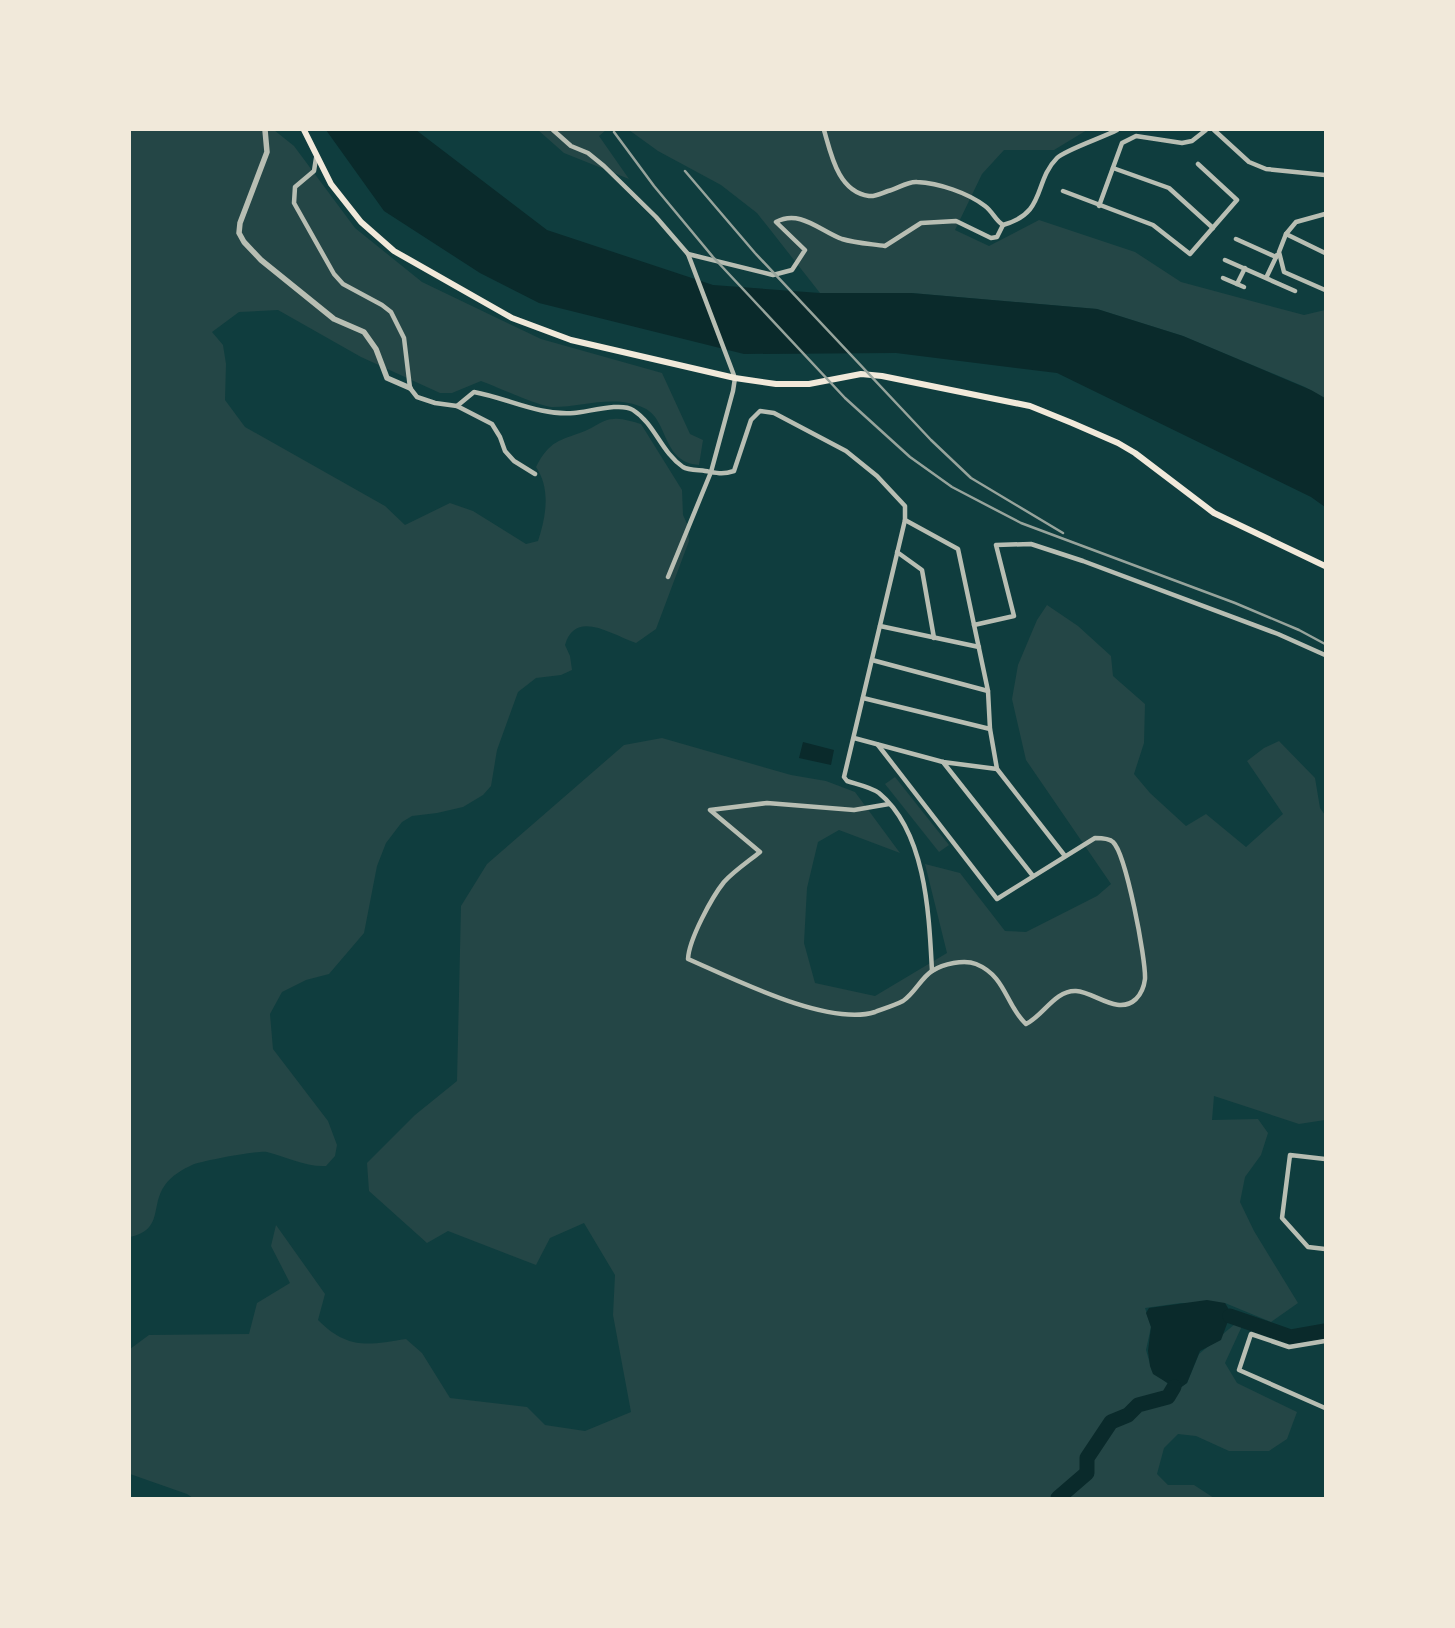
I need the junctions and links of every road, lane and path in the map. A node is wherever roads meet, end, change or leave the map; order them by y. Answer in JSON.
{"nodes":[{"id":1,"x":265,"y":130,"type":"edge"},
{"id":2,"x":304,"y":130,"type":"edge"},
{"id":3,"x":553,"y":130,"type":"edge"},
{"id":4,"x":824,"y":130,"type":"edge"},
{"id":5,"x":1117,"y":130,"type":"edge"},
{"id":6,"x":1206,"y":130,"type":"edge"},
{"id":7,"x":1214,"y":130,"type":"edge"},
{"id":8,"x":316,"y":158,"type":"junction"},
{"id":9,"x":1198,"y":164,"type":"dead end"},
{"id":10,"x":1113,"y":168,"type":"junction"},
{"id":11,"x":1325,"y":175,"type":"edge"},
{"id":12,"x":1063,"y":191,"type":"dead end"},
{"id":13,"x":1099,"y":206,"type":"junction"},
{"id":14,"x":1325,"y":214,"type":"edge"},
{"id":15,"x":1318,"y":215,"type":"junction"},
{"id":16,"x":1325,"y":218,"type":"edge"},
{"id":17,"x":1004,"y":225,"type":"junction"},
{"id":18,"x":1213,"y":228,"type":"junction"},
{"id":19,"x":1286,"y":234,"type":"junction"},
{"id":20,"x":1236,"y":239,"type":"dead end"},
{"id":21,"x":1325,"y":253,"type":"edge"},
{"id":22,"x":688,"y":254,"type":"junction"},
{"id":23,"x":1277,"y":254,"type":"junction"},
{"id":24,"x":1225,"y":260,"type":"dead end"},
{"id":25,"x":1245,"y":268,"type":"junction"},
{"id":26,"x":1266,"y":276,"type":"junction"},
{"id":27,"x":1223,"y":278,"type":"dead end"},
{"id":28,"x":1237,"y":284,"type":"junction"},
{"id":29,"x":1244,"y":287,"type":"dead end"},
{"id":30,"x":1325,"y":290,"type":"edge"},
{"id":31,"x":1295,"y":291,"type":"dead end"},
{"id":32,"x":735,"y":378,"type":"junction"},
{"id":33,"x":410,"y":388,"type":"junction"},
{"id":34,"x":456,"y":406,"type":"junction"},
{"id":35,"x":711,"y":472,"type":"junction"},
{"id":36,"x":535,"y":474,"type":"dead end"},
{"id":37,"x":905,"y":520,"type":"junction"},
{"id":38,"x":897,"y":552,"type":"junction"},
{"id":39,"x":1325,"y":566,"type":"edge"},
{"id":40,"x":668,"y":577,"type":"dead end"},
{"id":41,"x":974,"y":625,"type":"junction"},
{"id":42,"x":880,"y":626,"type":"junction"},
{"id":43,"x":934,"y":638,"type":"junction"},
{"id":44,"x":979,"y":647,"type":"junction"},
{"id":45,"x":1325,"y":655,"type":"edge"},
{"id":46,"x":872,"y":660,"type":"junction"},
{"id":47,"x":988,"y":691,"type":"junction"},
{"id":48,"x":863,"y":698,"type":"junction"},
{"id":49,"x":990,"y":729,"type":"junction"},
{"id":50,"x":854,"y":738,"type":"junction"},
{"id":51,"x":878,"y":745,"type":"junction"},
{"id":52,"x":943,"y":762,"type":"junction"},
{"id":53,"x":997,"y":770,"type":"junction"},
{"id":54,"x":889,"y":804,"type":"junction"},
{"id":55,"x":1065,"y":856,"type":"junction"},
{"id":56,"x":1033,"y":876,"type":"junction"},
{"id":57,"x":932,"y":971,"type":"junction"},
{"id":58,"x":1325,"y":1159,"type":"edge"},
{"id":59,"x":1325,"y":1249,"type":"edge"},
{"id":60,"x":1325,"y":1341,"type":"edge"},
{"id":61,"x":1325,"y":1408,"type":"edge"}],
"edges":[{"from":1,"to":33,"type":"street"},
{"from":2,"to":8,"type":"main road"},
{"from":3,"to":22,"type":"street"},
{"from":4,"to":17,"type":"street"},
{"from":5,"to":17,"type":"street"},
{"from":6,"to":10,"type":"street"},
{"from":7,"to":11,"type":"street"},
{"from":8,"to":32,"type":"main road"},
{"from":8,"to":33,"type":"street"},
{"from":9,"to":18,"type":"street"},
{"from":10,"to":13,"type":"street"},
{"from":10,"to":18,"type":"street"},
{"from":12,"to":13,"type":"street"},
{"from":13,"to":18,"type":"street"},
{"from":14,"to":15,"type":"street"},
{"from":15,"to":16,"type":"street"},
{"from":15,"to":19,"type":"street"},
{"from":17,"to":22,"type":"street"},
{"from":19,"to":21,"type":"street"},
{"from":19,"to":23,"type":"street"},
{"from":20,"to":23,"type":"street"},
{"from":22,"to":32,"type":"street"},
{"from":23,"to":26,"type":"street"},
{"from":23,"to":30,"type":"street"},
{"from":24,"to":25,"type":"street"},
{"from":25,"to":26,"type":"street"},
{"from":25,"to":28,"type":"street"},
{"from":26,"to":31,"type":"street"},
{"from":27,"to":28,"type":"street"},
{"from":28,"to":29,"type":"street"},
{"from":32,"to":35,"type":"street"},
{"from":32,"to":39,"type":"main road"},
{"from":33,"to":34,"type":"street"},
{"from":34,"to":35,"type":"street"},
{"from":34,"to":36,"type":"street"},
{"from":35,"to":37,"type":"street"},
{"from":35,"to":40,"type":"street"},
{"from":37,"to":38,"type":"street"},
{"from":37,"to":41,"type":"street"},
{"from":38,"to":42,"type":"street"},
{"from":38,"to":43,"type":"street"},
{"from":41,"to":44,"type":"street"},
{"from":41,"to":45,"type":"street"},
{"from":42,"to":43,"type":"street"},
{"from":42,"to":46,"type":"street"},
{"from":43,"to":44,"type":"street"},
{"from":44,"to":47,"type":"street"},
{"from":46,"to":47,"type":"street"},
{"from":46,"to":48,"type":"street"},
{"from":47,"to":49,"type":"street"},
{"from":48,"to":49,"type":"street"},
{"from":48,"to":50,"type":"street"},
{"from":49,"to":53,"type":"street"},
{"from":50,"to":51,"type":"street"},
{"from":50,"to":54,"type":"street"},
{"from":51,"to":52,"type":"street"},
{"from":51,"to":56,"type":"street"},
{"from":52,"to":53,"type":"street"},
{"from":52,"to":56,"type":"street"},
{"from":53,"to":55,"type":"street"},
{"from":54,"to":57,"type":"street"},
{"from":54,"to":57,"type":"street"},
{"from":55,"to":56,"type":"street"},
{"from":55,"to":57,"type":"street"},
{"from":58,"to":59,"type":"street"},
{"from":60,"to":61,"type":"street"}]}
